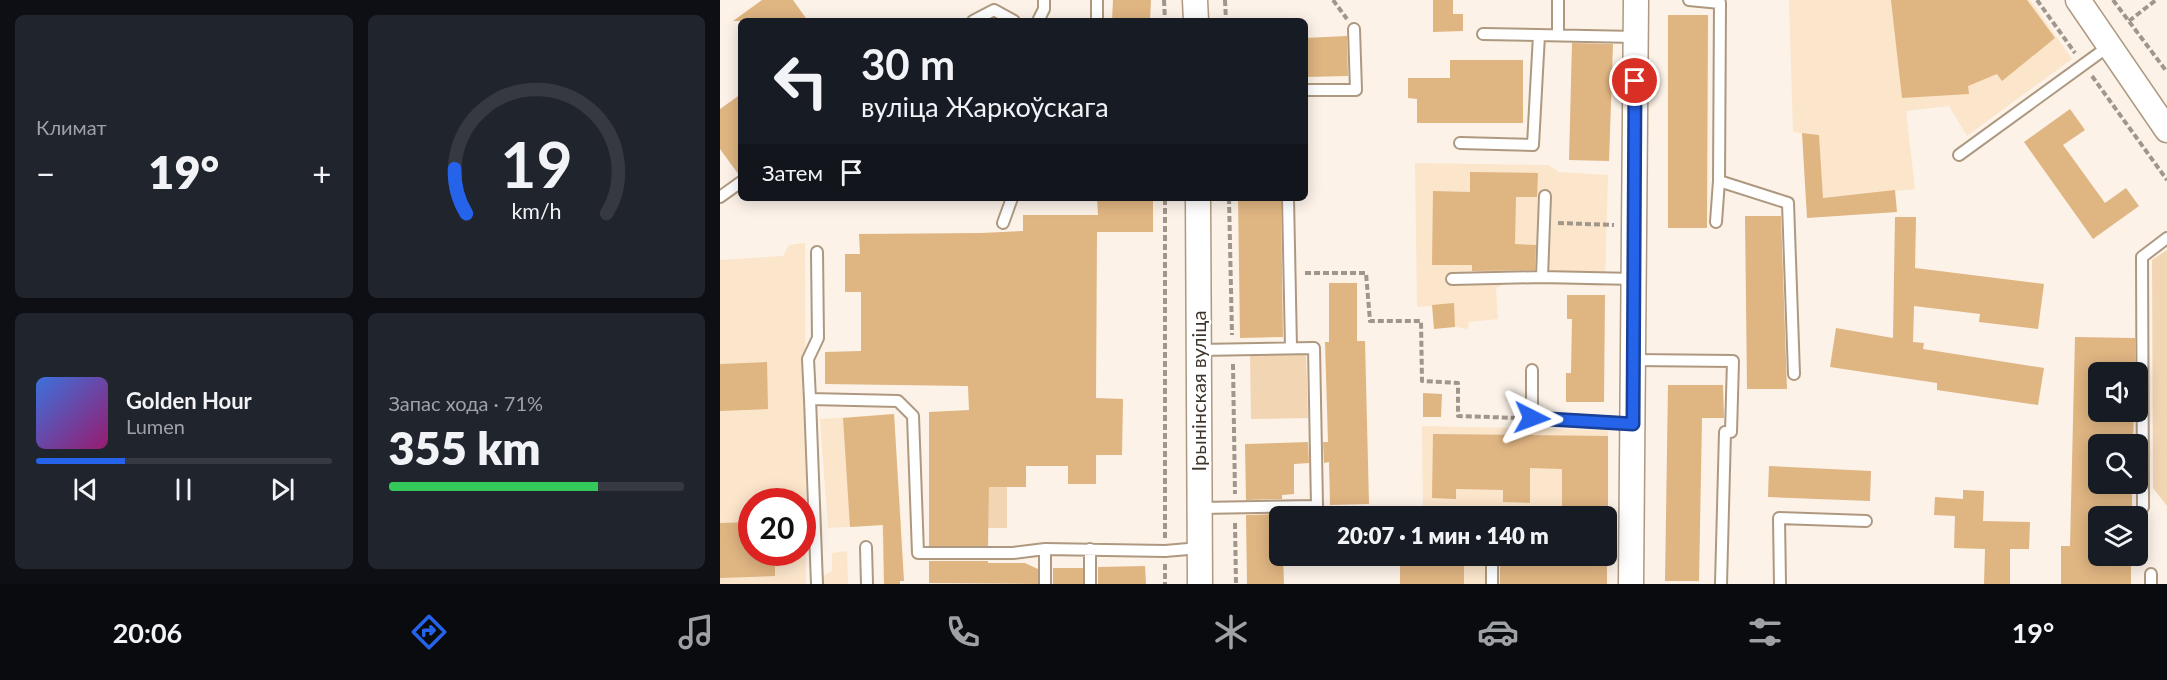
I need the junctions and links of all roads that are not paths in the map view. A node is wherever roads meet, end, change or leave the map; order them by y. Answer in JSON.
{"nodes":[{"id":1,"x":1044,"y":0,"type":"edge"},
{"id":2,"x":1097,"y":0,"type":"edge"},
{"id":3,"x":1195,"y":0,"type":"edge"},
{"id":4,"x":1558,"y":0,"type":"edge"},
{"id":5,"x":1636,"y":0,"type":"edge"},
{"id":6,"x":1689,"y":0,"type":"edge"},
{"id":7,"x":2078,"y":0,"type":"edge"},
{"id":8,"x":993,"y":5,"type":"edge"},
{"id":9,"x":977,"y":18,"type":"edge"},
{"id":10,"x":1010,"y":18,"type":"edge"},
{"id":11,"x":1040,"y":18,"type":"edge"},
{"id":12,"x":1097,"y":18,"type":"edge"},
{"id":13,"x":1196,"y":18,"type":"edge"},
{"id":14,"x":1354,"y":29,"type":"road end"},
{"id":15,"x":1482,"y":33,"type":"dead end"},
{"id":16,"x":1539,"y":35,"type":"junction"},
{"id":17,"x":1558,"y":35,"type":"junction"},
{"id":18,"x":1636,"y":37,"type":"junction"},
{"id":19,"x":2109,"y":45,"type":"junction"},
{"id":20,"x":1308,"y":90,"type":"edge"},
{"id":21,"x":2167,"y":130,"type":"edge"},
{"id":22,"x":1460,"y":143,"type":"dead end"},
{"id":23,"x":1959,"y":154,"type":"dead end"},
{"id":24,"x":1719,"y":181,"type":"junction"},
{"id":25,"x":738,"y":184,"type":"edge"},
{"id":26,"x":1545,"y":196,"type":"dead end"},
{"id":27,"x":720,"y":197,"type":"edge"},
{"id":28,"x":1011,"y":201,"type":"edge"},
{"id":29,"x":1198,"y":201,"type":"edge"},
{"id":30,"x":1288,"y":201,"type":"edge"},
{"id":31,"x":1716,"y":222,"type":"dead end"},
{"id":32,"x":1003,"y":223,"type":"dead end"},
{"id":33,"x":2167,"y":238,"type":"edge"},
{"id":34,"x":817,"y":252,"type":"dead end"},
{"id":35,"x":1542,"y":277,"type":"junction"},
{"id":36,"x":1452,"y":279,"type":"dead end"},
{"id":37,"x":1635,"y":279,"type":"junction"},
{"id":38,"x":1291,"y":348,"type":"junction"},
{"id":39,"x":1199,"y":350,"type":"junction"},
{"id":40,"x":1634,"y":360,"type":"junction"},
{"id":41,"x":1532,"y":370,"type":"dead end"},
{"id":42,"x":1794,"y":374,"type":"dead end"},
{"id":43,"x":810,"y":399,"type":"junction"},
{"id":44,"x":1633,"y":424,"type":"junction"},
{"id":45,"x":2143,"y":506,"type":"edge"},
{"id":46,"x":1200,"y":508,"type":"junction"},
{"id":47,"x":1866,"y":521,"type":"dead end"},
{"id":48,"x":866,"y":547,"type":"dead end"},
{"id":49,"x":1200,"y":548,"type":"junction"},
{"id":50,"x":1045,"y":549,"type":"junction"},
{"id":51,"x":1090,"y":549,"type":"junction"},
{"id":52,"x":1492,"y":566,"type":"edge"},
{"id":53,"x":816,"y":584,"type":"edge"},
{"id":54,"x":867,"y":584,"type":"edge"},
{"id":55,"x":1044,"y":584,"type":"edge"},
{"id":56,"x":1090,"y":584,"type":"edge"},
{"id":57,"x":1200,"y":584,"type":"edge"},
{"id":58,"x":1492,"y":584,"type":"edge"},
{"id":59,"x":1631,"y":584,"type":"edge"},
{"id":60,"x":1721,"y":584,"type":"edge"},
{"id":61,"x":1780,"y":584,"type":"edge"}],
"edges":[{"from":1,"to":11,"type":"lane"},
{"from":2,"to":12,"type":"lane"},
{"from":3,"to":13,"type":"street"},
{"from":4,"to":17,"type":"lane"},
{"from":5,"to":18,"type":"street"},
{"from":6,"to":24,"type":"lane"},
{"from":7,"to":19,"type":"street"},
{"from":8,"to":9,"type":"lane"},
{"from":8,"to":10,"type":"lane"},
{"from":14,"to":20,"type":"lane"},
{"from":15,"to":16,"type":"lane"},
{"from":16,"to":17,"type":"lane"},
{"from":16,"to":22,"type":"lane"},
{"from":17,"to":18,"type":"lane"},
{"from":18,"to":37,"type":"street"},
{"from":19,"to":21,"type":"street"},
{"from":19,"to":23,"type":"lane"},
{"from":24,"to":31,"type":"lane"},
{"from":24,"to":42,"type":"lane"},
{"from":25,"to":27,"type":"lane"},
{"from":26,"to":35,"type":"lane"},
{"from":28,"to":32,"type":"lane"},
{"from":29,"to":39,"type":"street","name":"Ірынінская вуліца"},
{"from":30,"to":38,"type":"lane"},
{"from":33,"to":45,"type":"lane"},
{"from":34,"to":43,"type":"lane"},
{"from":35,"to":36,"type":"lane"},
{"from":35,"to":37,"type":"lane"},
{"from":37,"to":40,"type":"street"},
{"from":38,"to":39,"type":"lane"},
{"from":38,"to":46,"type":"lane"},
{"from":39,"to":46,"type":"street","name":"Ірынінская вуліца"},
{"from":40,"to":44,"type":"street"},
{"from":40,"to":60,"type":"lane"},
{"from":41,"to":44,"type":"lane"},
{"from":43,"to":50,"type":"lane"},
{"from":43,"to":53,"type":"lane"},
{"from":44,"to":59,"type":"street"},
{"from":46,"to":49,"type":"street","name":"Ірынінская вуліца"},
{"from":47,"to":61,"type":"lane"},
{"from":48,"to":54,"type":"lane"},
{"from":49,"to":51,"type":"lane"},
{"from":49,"to":57,"type":"street","name":"Ірынінская вуліца"},
{"from":50,"to":51,"type":"lane"},
{"from":50,"to":55,"type":"lane"},
{"from":51,"to":56,"type":"lane"},
{"from":52,"to":58,"type":"lane"}]}
